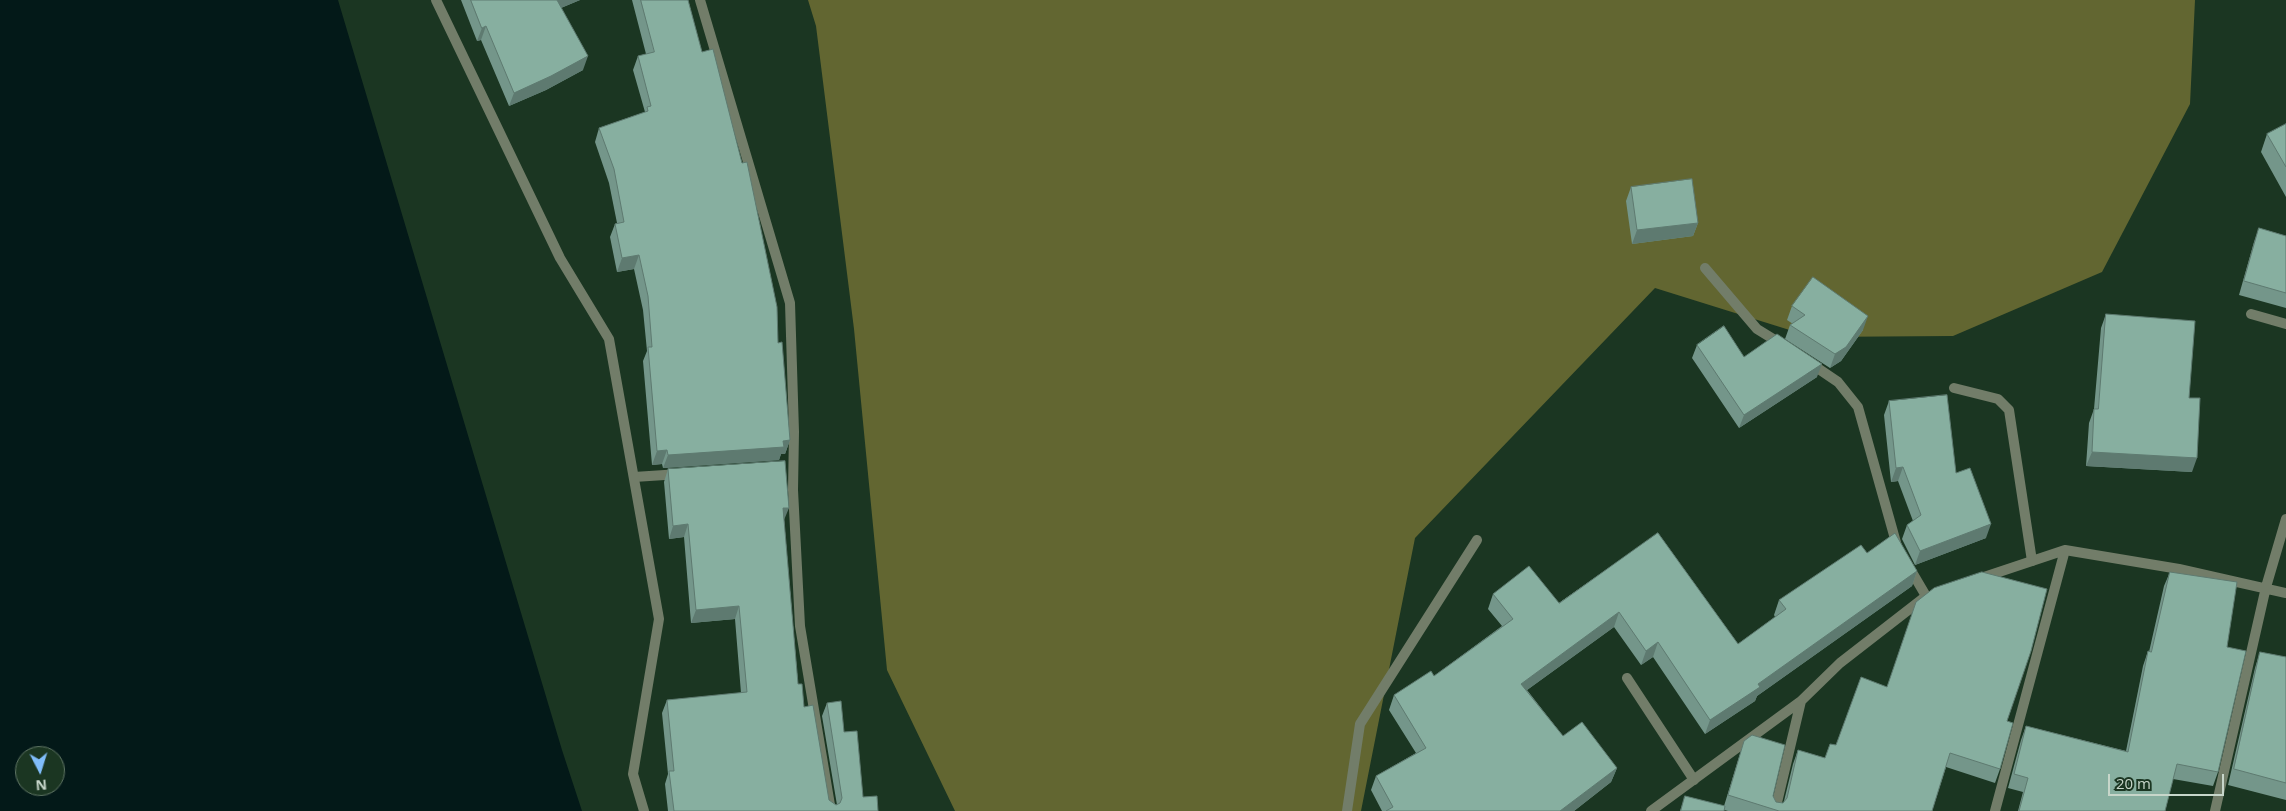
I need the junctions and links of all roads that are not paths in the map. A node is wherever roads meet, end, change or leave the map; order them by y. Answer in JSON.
{"nodes":[{"id":1,"x":436,"y":0,"type":"edge"},
{"id":2,"x":700,"y":0,"type":"edge"},
{"id":3,"x":1705,"y":268,"type":"dead end"},
{"id":4,"x":2250,"y":314,"type":"dead end"},
{"id":5,"x":2286,"y":324,"type":"edge"},
{"id":6,"x":1954,"y":388,"type":"dead end"},
{"id":7,"x":690,"y":473,"type":"edge"},
{"id":8,"x":634,"y":477,"type":"junction"},
{"id":9,"x":2286,"y":519,"type":"edge"},
{"id":10,"x":1477,"y":540,"type":"dead end"},
{"id":11,"x":2065,"y":550,"type":"junction"},
{"id":12,"x":2032,"y":560,"type":"junction"},
{"id":13,"x":1970,"y":581,"type":"edge"},
{"id":14,"x":2266,"y":587,"type":"junction"},
{"id":15,"x":2286,"y":593,"type":"edge"},
{"id":16,"x":1627,"y":678,"type":"dead end"},
{"id":17,"x":1801,"y":701,"type":"junction"},
{"id":18,"x":1694,"y":780,"type":"junction"},
{"id":19,"x":644,"y":811,"type":"edge"},
{"id":20,"x":831,"y":811,"type":"edge"},
{"id":21,"x":1347,"y":811,"type":"edge"},
{"id":22,"x":1651,"y":811,"type":"edge"},
{"id":23,"x":1775,"y":811,"type":"edge"},
{"id":24,"x":1995,"y":811,"type":"edge"},
{"id":25,"x":2215,"y":811,"type":"edge"}],
"edges":[{"from":1,"to":8,"type":"street"},
{"from":2,"to":20,"type":"street"},
{"from":3,"to":17,"type":"street"},
{"from":4,"to":5,"type":"street"},
{"from":6,"to":12,"type":"street"},
{"from":7,"to":8,"type":"street"},
{"from":8,"to":19,"type":"street"},
{"from":9,"to":14,"type":"street"},
{"from":10,"to":21,"type":"street"},
{"from":11,"to":12,"type":"street"},
{"from":11,"to":14,"type":"street"},
{"from":11,"to":24,"type":"street"},
{"from":12,"to":13,"type":"street"},
{"from":14,"to":15,"type":"street"},
{"from":14,"to":25,"type":"street"},
{"from":16,"to":18,"type":"street"},
{"from":17,"to":18,"type":"street"},
{"from":17,"to":23,"type":"street"},
{"from":18,"to":22,"type":"street"}]}
